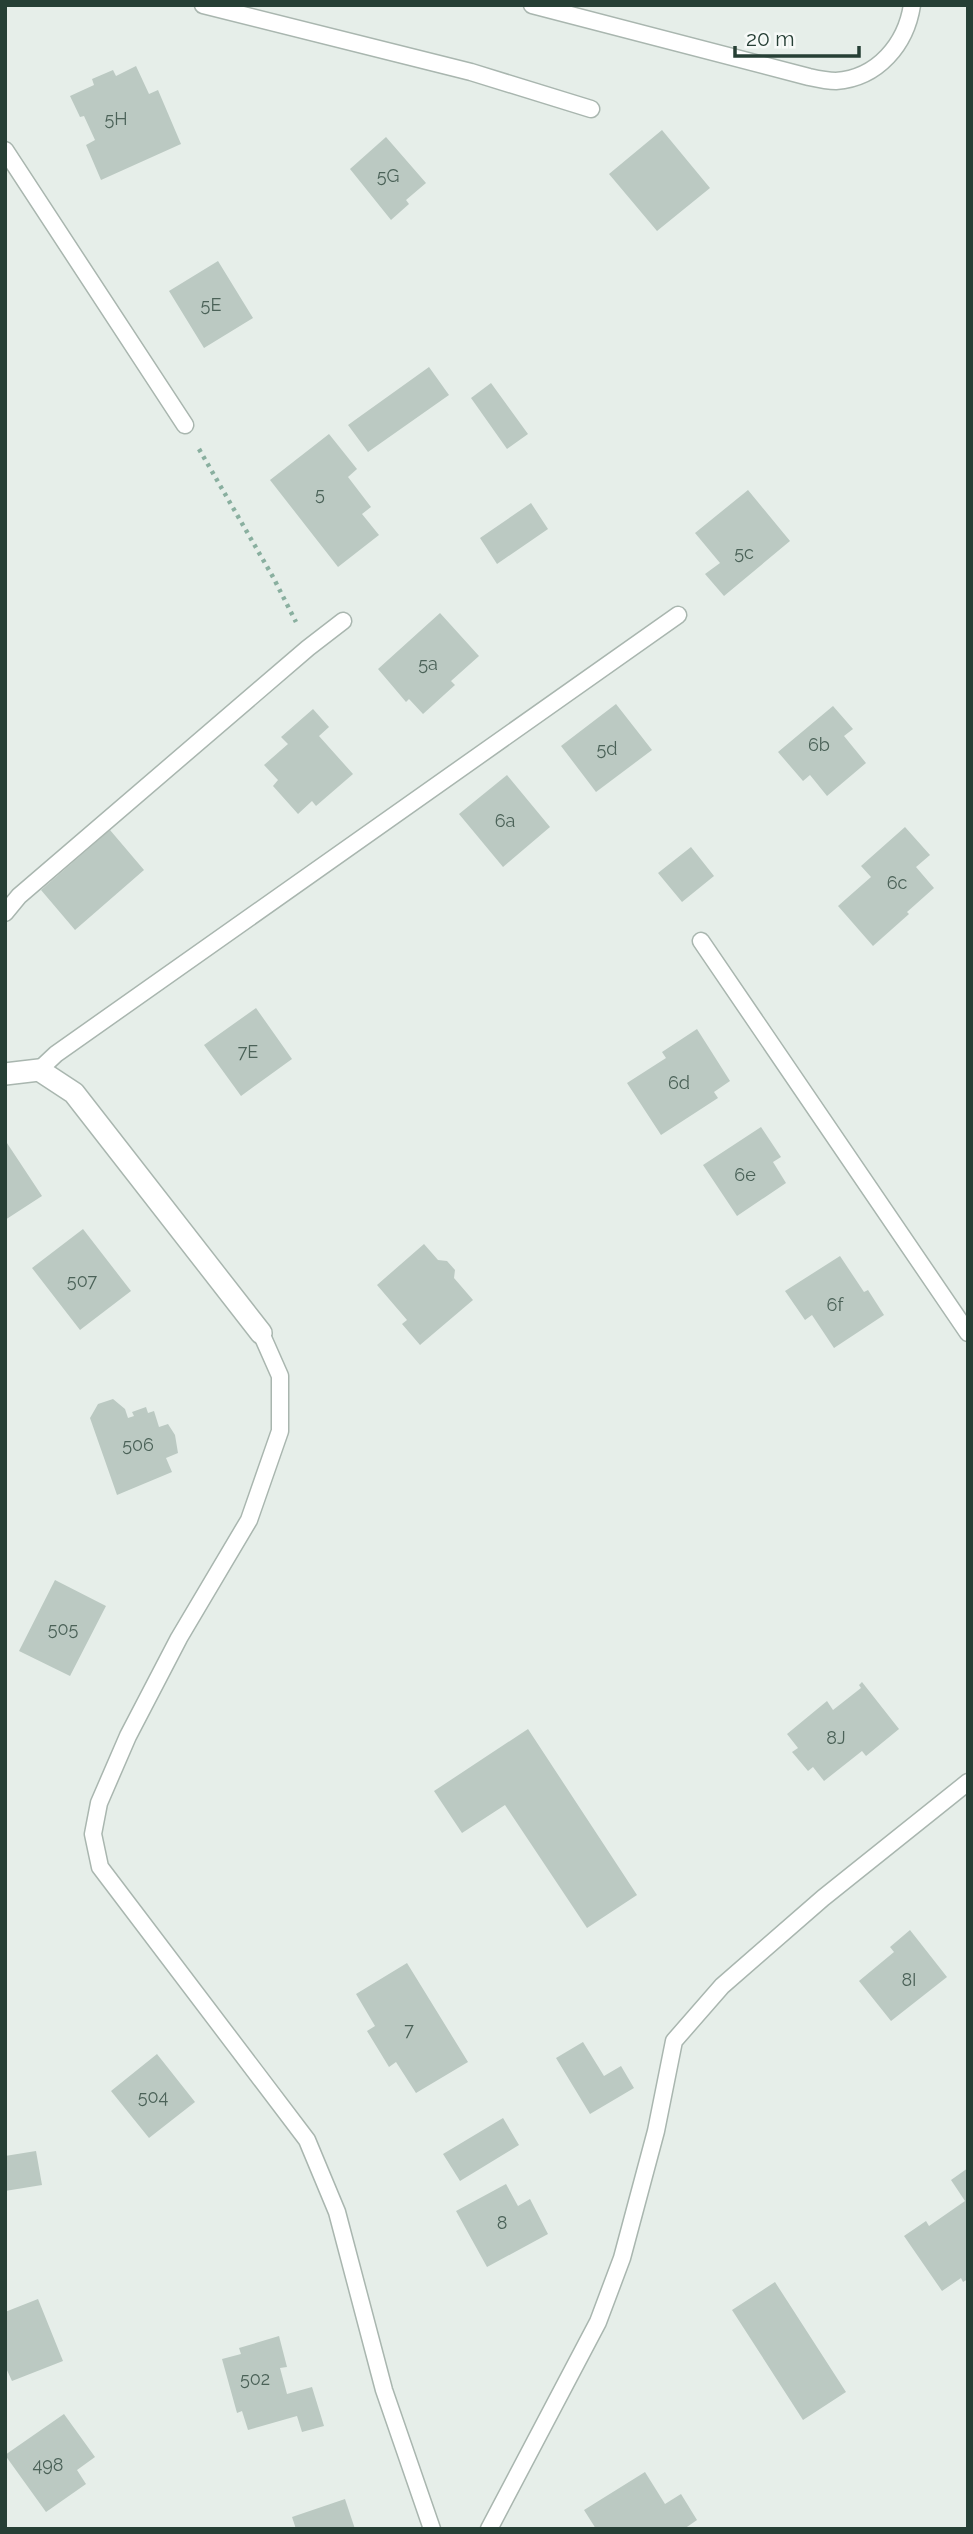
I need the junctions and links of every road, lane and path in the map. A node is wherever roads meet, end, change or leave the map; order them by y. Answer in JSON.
{"nodes":[{"id":1,"x":203,"y":5,"type":"edge"},
{"id":2,"x":532,"y":5,"type":"edge"},
{"id":3,"x":912,"y":5,"type":"edge"},
{"id":4,"x":591,"y":110,"type":"dead end"},
{"id":5,"x":5,"y":150,"type":"edge"},
{"id":6,"x":185,"y":425,"type":"joint"},
{"id":7,"x":678,"y":615,"type":"dead end"},
{"id":8,"x":344,"y":621,"type":"dead end"},
{"id":9,"x":308,"y":648,"type":"junction"},
{"id":10,"x":5,"y":913,"type":"edge"},
{"id":11,"x":701,"y":941,"type":"dead end"},
{"id":12,"x":39,"y":1070,"type":"junction"},
{"id":13,"x":5,"y":1074,"type":"edge"},
{"id":14,"x":261,"y":1333,"type":"joint"},
{"id":15,"x":968,"y":1333,"type":"edge"},
{"id":16,"x":968,"y":1782,"type":"edge"},
{"id":17,"x":490,"y":2528,"type":"edge"},
{"id":18,"x":432,"y":2529,"type":"edge"}],
"edges":[{"from":1,"to":4,"type":"lane"},
{"from":2,"to":3,"type":"lane"},
{"from":5,"to":6,"type":"lane"},
{"from":6,"to":9,"type":"path"},
{"from":7,"to":12,"type":"lane"},
{"from":8,"to":9,"type":"lane"},
{"from":9,"to":10,"type":"lane"},
{"from":11,"to":15,"type":"lane"},
{"from":12,"to":13,"type":"street"},
{"from":12,"to":14,"type":"street"},
{"from":14,"to":18,"type":"lane"},
{"from":16,"to":17,"type":"lane"}]}
